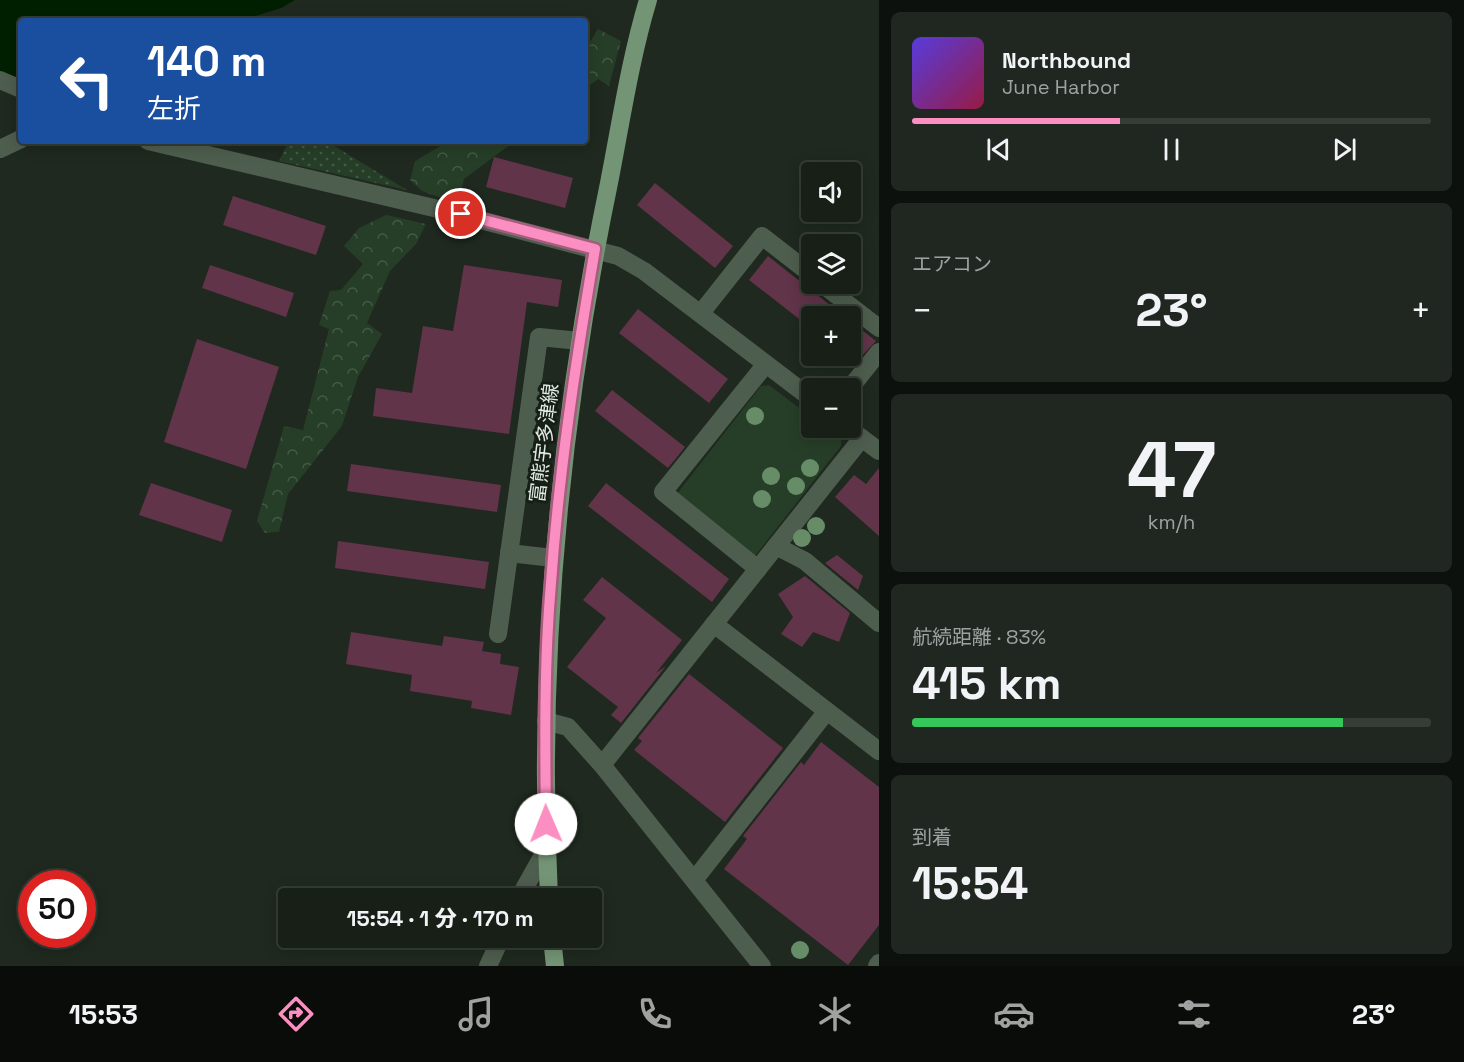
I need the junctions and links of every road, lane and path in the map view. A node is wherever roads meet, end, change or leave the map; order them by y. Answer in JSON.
{"nodes":[{"id":1,"x":648,"y":0,"type":"edge"},
{"id":2,"x":0,"y":80,"type":"edge"},
{"id":3,"x":18,"y":88,"type":"edge"},
{"id":4,"x":18,"y":140,"type":"edge"},
{"id":5,"x":161,"y":144,"type":"edge"},
{"id":6,"x":0,"y":149,"type":"edge"},
{"id":7,"x":595,"y":249,"type":"junction"},
{"id":8,"x":801,"y":266,"type":"edge"},
{"id":9,"x":835,"y":294,"type":"edge"},
{"id":10,"x":701,"y":313,"type":"junction"},
{"id":11,"x":879,"y":328,"type":"edge"},
{"id":12,"x":580,"y":341,"type":"junction"},
{"id":13,"x":879,"y":352,"type":"edge"},
{"id":14,"x":766,"y":363,"type":"junction"},
{"id":15,"x":858,"y":378,"type":"edge"},
{"id":16,"x":801,"y":390,"type":"edge"},
{"id":17,"x":852,"y":438,"type":"edge"},
{"id":18,"x":861,"y":438,"type":"edge"},
{"id":19,"x":879,"y":451,"type":"edge"},
{"id":20,"x":776,"y":546,"type":"junction"},
{"id":21,"x":509,"y":553,"type":"junction"},
{"id":22,"x":553,"y":558,"type":"junction"},
{"id":23,"x":758,"y":569,"type":"junction"},
{"id":24,"x":879,"y":622,"type":"edge"},
{"id":25,"x":714,"y":624,"type":"junction"},
{"id":26,"x":498,"y":634,"type":"dead end"},
{"id":27,"x":826,"y":711,"type":"junction"},
{"id":28,"x":546,"y":721,"type":"junction"},
{"id":29,"x":879,"y":751,"type":"edge"},
{"id":30,"x":602,"y":765,"type":"junction"},
{"id":31,"x":547,"y":848,"type":"junction"},
{"id":32,"x":695,"y":879,"type":"junction"},
{"id":33,"x":525,"y":888,"type":"edge"},
{"id":34,"x":549,"y":888,"type":"edge"},
{"id":35,"x":496,"y":948,"type":"edge"},
{"id":36,"x":553,"y":948,"type":"edge"},
{"id":37,"x":488,"y":966,"type":"edge"},
{"id":38,"x":555,"y":966,"type":"edge"},
{"id":39,"x":762,"y":966,"type":"edge"}],
"edges":[{"from":1,"to":7,"type":"main road","name":"富熊宇多津線"},
{"from":2,"to":3,"type":"street"},
{"from":4,"to":6,"type":"street"},
{"from":5,"to":7,"type":"street"},
{"from":7,"to":10,"type":"street"},
{"from":7,"to":12,"type":"main road","name":"富熊宇多津線"},
{"from":8,"to":10,"type":"street"},
{"from":9,"to":11,"type":"street"},
{"from":10,"to":14,"type":"street"},
{"from":12,"to":21,"type":"street"},
{"from":12,"to":22,"type":"main road","name":"富熊宇多津線"},
{"from":13,"to":15,"type":"street"},
{"from":14,"to":16,"type":"street"},
{"from":14,"to":23,"type":"street"},
{"from":17,"to":20,"type":"street"},
{"from":18,"to":19,"type":"street"},
{"from":20,"to":23,"type":"street"},
{"from":20,"to":24,"type":"street"},
{"from":21,"to":22,"type":"street"},
{"from":21,"to":26,"type":"street"},
{"from":22,"to":28,"type":"main road","name":"富熊宇多津線"},
{"from":23,"to":25,"type":"street"},
{"from":25,"to":27,"type":"street"},
{"from":25,"to":30,"type":"street"},
{"from":27,"to":29,"type":"street"},
{"from":27,"to":32,"type":"street"},
{"from":28,"to":30,"type":"street"},
{"from":28,"to":31,"type":"main road","name":"富熊宇多津線"},
{"from":30,"to":32,"type":"street"},
{"from":31,"to":33,"type":"street"},
{"from":31,"to":34,"type":"main road","name":"富熊宇多津線"},
{"from":32,"to":39,"type":"street"},
{"from":35,"to":37,"type":"street"},
{"from":36,"to":38,"type":"main road"}]}
